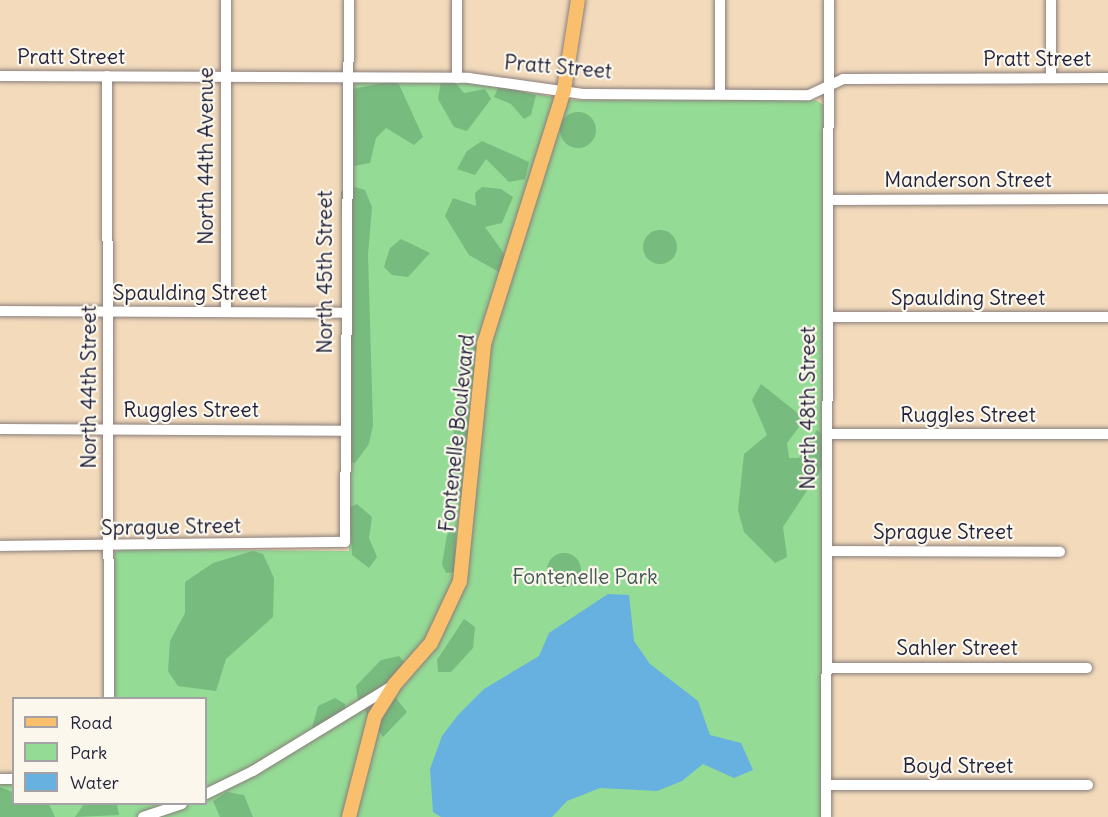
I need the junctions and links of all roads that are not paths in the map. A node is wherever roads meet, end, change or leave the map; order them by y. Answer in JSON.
{"nodes":[{"id":1,"x":226,"y":0,"type":"edge"},
{"id":2,"x":349,"y":0,"type":"edge"},
{"id":3,"x":457,"y":0,"type":"edge"},
{"id":4,"x":578,"y":0,"type":"edge"},
{"id":5,"x":720,"y":0,"type":"edge"},
{"id":6,"x":829,"y":0,"type":"edge"},
{"id":7,"x":1051,"y":0,"type":"edge"},
{"id":8,"x":0,"y":76,"type":"edge"},
{"id":9,"x":107,"y":76,"type":"junction"},
{"id":10,"x":226,"y":77,"type":"junction"},
{"id":11,"x":348,"y":77,"type":"junction"},
{"id":12,"x":457,"y":78,"type":"junction"},
{"id":13,"x":1051,"y":78,"type":"junction"},
{"id":14,"x":1108,"y":78,"type":"edge"},
{"id":15,"x":828,"y":85,"type":"junction"},
{"id":16,"x":564,"y":90,"type":"junction"},
{"id":17,"x":720,"y":93,"type":"junction"},
{"id":18,"x":828,"y":200,"type":"junction"},
{"id":19,"x":1108,"y":200,"type":"edge"},
{"id":20,"x":0,"y":311,"type":"edge"},
{"id":21,"x":108,"y":312,"type":"junction"},
{"id":22,"x":226,"y":312,"type":"junction"},
{"id":23,"x":345,"y":313,"type":"junction"},
{"id":24,"x":828,"y":317,"type":"junction"},
{"id":25,"x":1108,"y":317,"type":"edge"},
{"id":26,"x":0,"y":429,"type":"edge"},
{"id":27,"x":108,"y":429,"type":"junction"},
{"id":28,"x":345,"y":431,"type":"junction"},
{"id":29,"x":828,"y":434,"type":"junction"},
{"id":30,"x":1108,"y":434,"type":"edge"},
{"id":31,"x":343,"y":544,"type":"joint"},
{"id":32,"x":0,"y":546,"type":"edge"},
{"id":33,"x":109,"y":546,"type":"junction"},
{"id":34,"x":827,"y":551,"type":"junction"},
{"id":35,"x":1060,"y":552,"type":"dead end"},
{"id":36,"x":826,"y":668,"type":"junction"},
{"id":37,"x":1086,"y":668,"type":"dead end"},
{"id":38,"x":394,"y":685,"type":"junction"},
{"id":39,"x":109,"y":697,"type":"edge"},
{"id":40,"x":359,"y":706,"type":"junction"},
{"id":41,"x":375,"y":716,"type":"junction"},
{"id":42,"x":826,"y":785,"type":"junction"},
{"id":43,"x":1088,"y":785,"type":"dead end"},
{"id":44,"x":207,"y":794,"type":"edge"},
{"id":45,"x":179,"y":805,"type":"edge"},
{"id":46,"x":143,"y":817,"type":"edge"},
{"id":47,"x":349,"y":817,"type":"edge"},
{"id":48,"x":826,"y":817,"type":"edge"}],
"edges":[{"from":1,"to":10,"type":"street","name":"North 44th Avenue"},
{"from":2,"to":11,"type":"street","name":"North 45th Street"},
{"from":3,"to":12,"type":"street"},
{"from":4,"to":16,"type":"main road","name":"Fontenelle Boulevard"},
{"from":5,"to":17,"type":"street"},
{"from":6,"to":15,"type":"street","name":"North 48th Street"},
{"from":7,"to":13,"type":"street"},
{"from":8,"to":9,"type":"street","name":"Pratt Street"},
{"from":9,"to":10,"type":"street","name":"Pratt Street"},
{"from":9,"to":21,"type":"street","name":"North 44th Street"},
{"from":10,"to":11,"type":"street","name":"Pratt Street"},
{"from":10,"to":22,"type":"street","name":"North 44th Avenue"},
{"from":11,"to":12,"type":"street","name":"Pratt Street"},
{"from":11,"to":23,"type":"street","name":"North 45th Street"},
{"from":12,"to":16,"type":"street","name":"Pratt Street"},
{"from":13,"to":14,"type":"street","name":"Pratt Street"},
{"from":13,"to":15,"type":"street","name":"Pratt Street"},
{"from":15,"to":17,"type":"street","name":"Pratt Street"},
{"from":15,"to":18,"type":"street","name":"North 48th Street"},
{"from":16,"to":17,"type":"street","name":"Pratt Street"},
{"from":16,"to":38,"type":"main road","name":"Fontenelle Boulevard"},
{"from":18,"to":19,"type":"street","name":"Manderson Street"},
{"from":18,"to":24,"type":"street","name":"North 48th Street"},
{"from":20,"to":21,"type":"street","name":"Spaulding Street"},
{"from":21,"to":22,"type":"street","name":"Spaulding Street"},
{"from":21,"to":27,"type":"street","name":"North 44th Street"},
{"from":22,"to":23,"type":"street","name":"Spaulding Street"},
{"from":23,"to":28,"type":"street","name":"North 45th Street"},
{"from":24,"to":25,"type":"street","name":"Spaulding Street"},
{"from":24,"to":29,"type":"street","name":"North 48th Street"},
{"from":26,"to":27,"type":"street","name":"Ruggles Street"},
{"from":27,"to":28,"type":"street","name":"Ruggles Street"},
{"from":27,"to":33,"type":"street","name":"North 44th Street"},
{"from":28,"to":31,"type":"street","name":"North 45th Street"},
{"from":29,"to":30,"type":"street","name":"Ruggles Street"},
{"from":29,"to":34,"type":"street","name":"North 48th Street"},
{"from":31,"to":33,"type":"street","name":"Sprague Street"},
{"from":32,"to":33,"type":"street","name":"Sprague Street"},
{"from":33,"to":39,"type":"street","name":"North 44th Street"},
{"from":34,"to":35,"type":"street","name":"Sprague Street"},
{"from":34,"to":36,"type":"street","name":"North 48th Street"},
{"from":36,"to":37,"type":"street","name":"Sahler Street"},
{"from":36,"to":42,"type":"street","name":"North 48th Street"},
{"from":38,"to":40,"type":"street"},
{"from":38,"to":41,"type":"main road","name":"Fontenelle Boulevard"},
{"from":40,"to":41,"type":"street"},
{"from":40,"to":44,"type":"street"},
{"from":41,"to":47,"type":"main road","name":"Fontenelle Boulevard"},
{"from":42,"to":43,"type":"street","name":"Boyd Street"},
{"from":42,"to":48,"type":"street","name":"North 48th Street"},
{"from":45,"to":46,"type":"street"}]}
